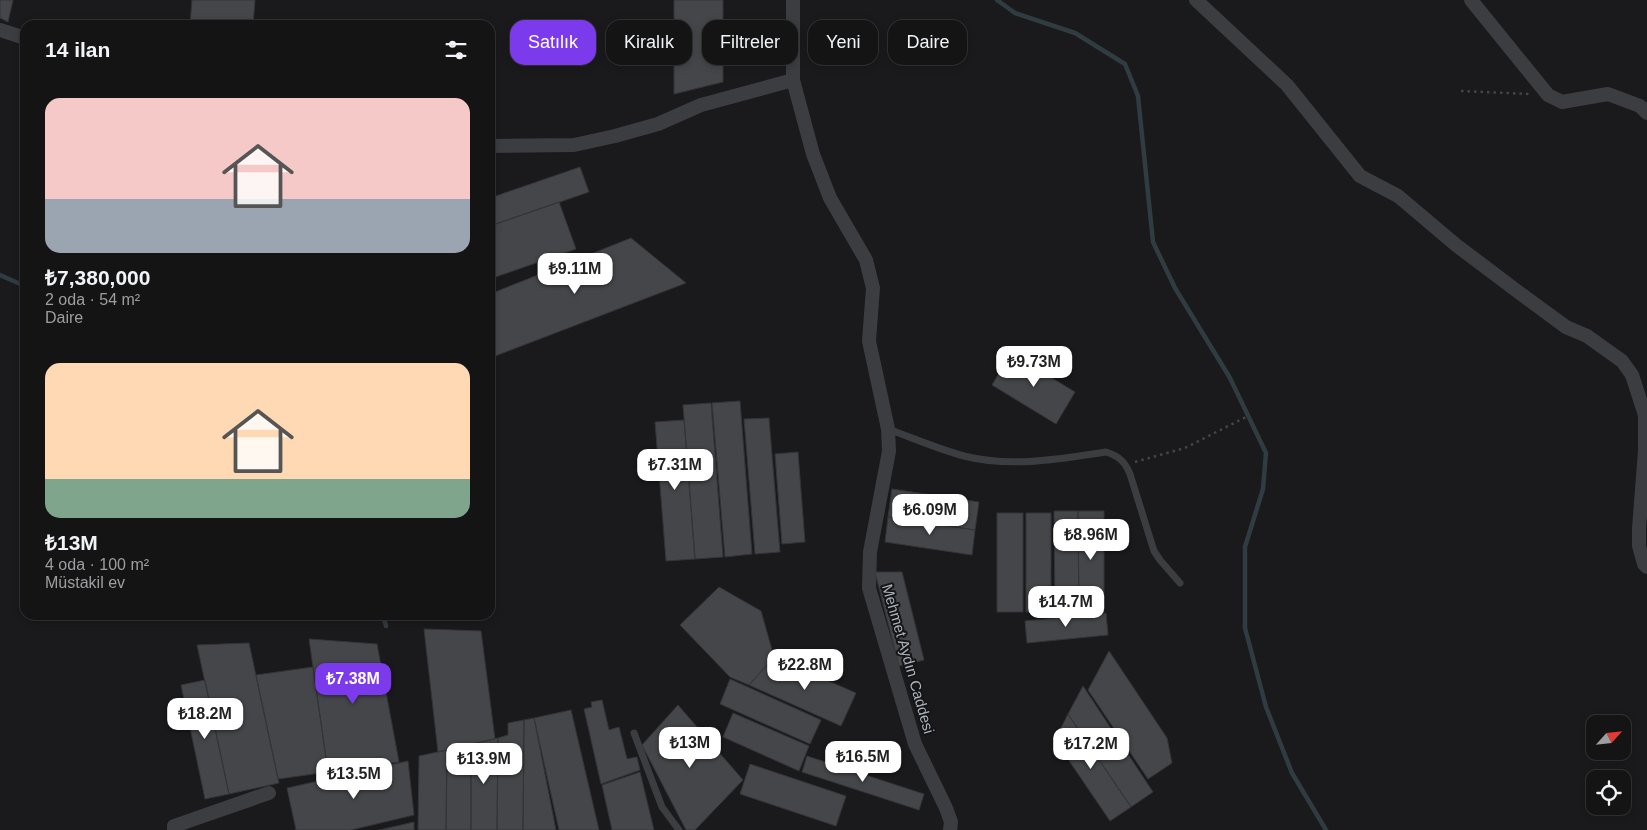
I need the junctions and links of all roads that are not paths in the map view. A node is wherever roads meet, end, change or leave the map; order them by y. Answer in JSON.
{"nodes":[{"id":1,"x":793,"y":0,"type":"edge"},
{"id":2,"x":1196,"y":0,"type":"edge"},
{"id":3,"x":1471,"y":0,"type":"edge"},
{"id":4,"x":0,"y":30,"type":"edge"},
{"id":5,"x":20,"y":36,"type":"edge"},
{"id":6,"x":792,"y":80,"type":"junction"},
{"id":7,"x":1647,"y":113,"type":"edge"},
{"id":8,"x":495,"y":146,"type":"edge"},
{"id":9,"x":888,"y":429,"type":"junction"},
{"id":10,"x":1647,"y":567,"type":"edge"},
{"id":11,"x":1180,"y":583,"type":"dead end"},
{"id":12,"x":634,"y":733,"type":"dead end"},
{"id":13,"x":269,"y":793,"type":"dead end"},
{"id":14,"x":174,"y":830,"type":"edge"},
{"id":15,"x":679,"y":830,"type":"edge"},
{"id":16,"x":950,"y":830,"type":"edge"}],
"edges":[{"from":1,"to":6,"type":"street","name":"Mehmet Aydın Caddesi"},
{"from":2,"to":10,"type":"street"},
{"from":3,"to":7,"type":"street"},
{"from":4,"to":5,"type":"street"},
{"from":6,"to":8,"type":"street"},
{"from":6,"to":9,"type":"street","name":"Mehmet Aydın Caddesi"},
{"from":9,"to":11,"type":"lane"},
{"from":9,"to":16,"type":"street","name":"Mehmet Aydın Caddesi"},
{"from":12,"to":15,"type":"lane"},
{"from":13,"to":14,"type":"street"}]}
